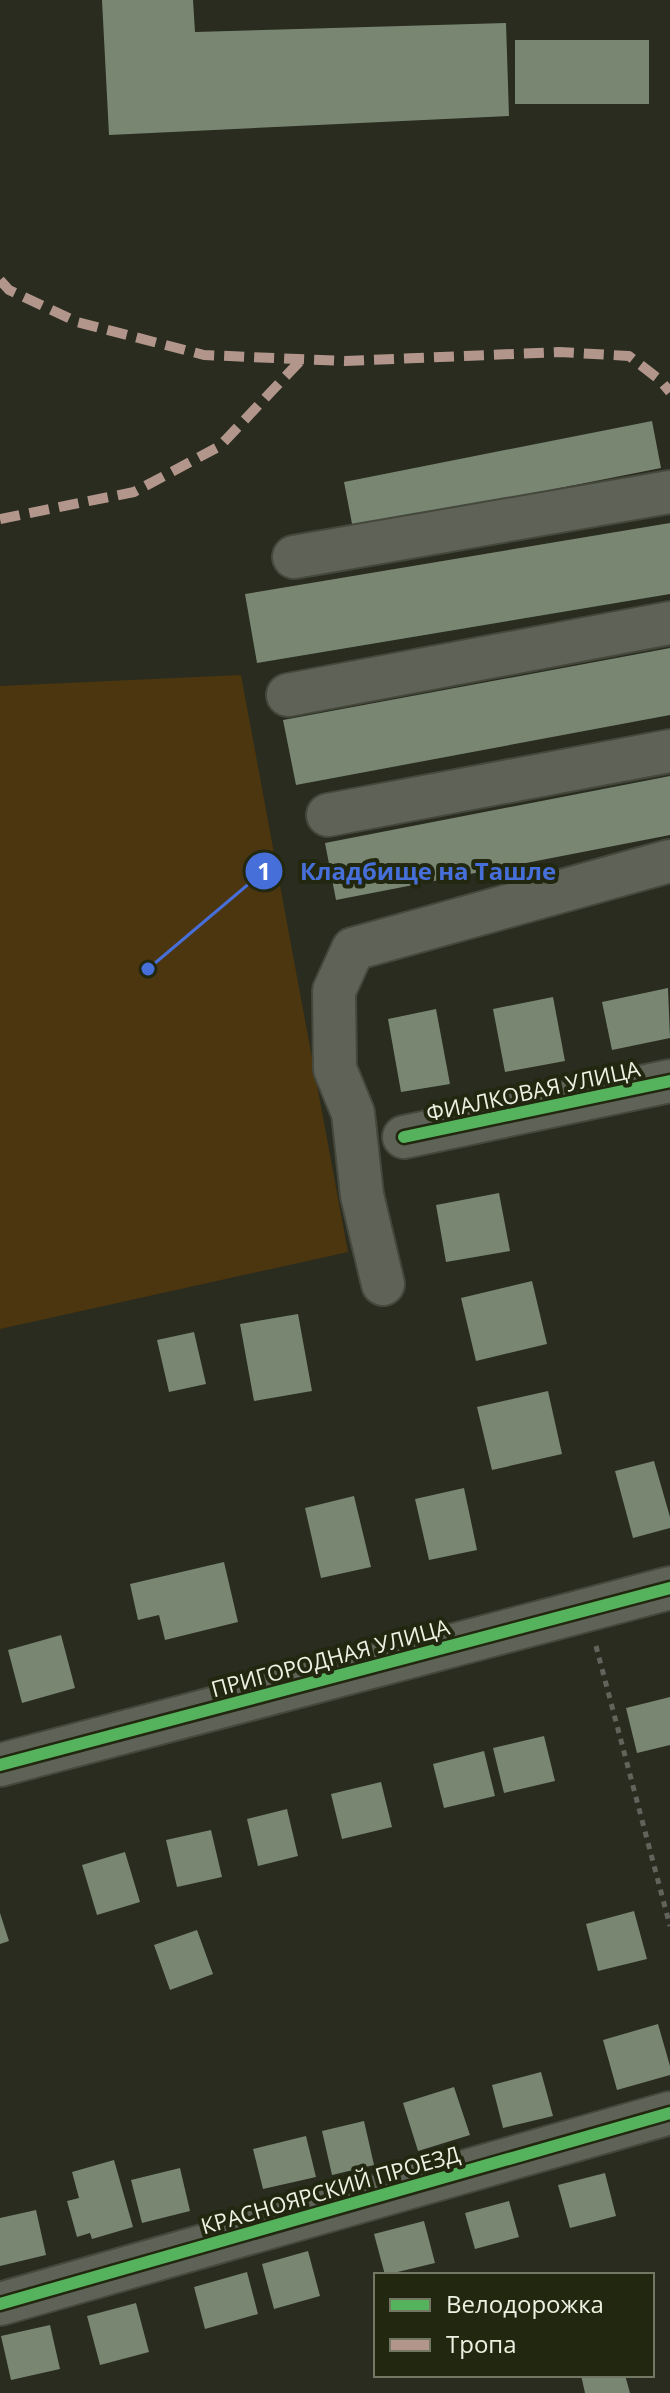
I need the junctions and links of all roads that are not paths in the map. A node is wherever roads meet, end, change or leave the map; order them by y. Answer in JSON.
{"nodes":[{"id":1,"x":670,"y":492,"type":"edge"},
{"id":2,"x":294,"y":557,"type":"dead end"},
{"id":3,"x":670,"y":623,"type":"edge"},
{"id":4,"x":288,"y":695,"type":"dead end"},
{"id":5,"x":670,"y":751,"type":"edge"},
{"id":6,"x":328,"y":815,"type":"dead end"},
{"id":7,"x":670,"y":861,"type":"edge"},
{"id":8,"x":670,"y":1081,"type":"edge"},
{"id":9,"x":353,"y":1113,"type":"junction"},
{"id":10,"x":404,"y":1137,"type":"junction"},
{"id":11,"x":362,"y":1195,"type":"junction"},
{"id":12,"x":383,"y":1284,"type":"dead end"},
{"id":13,"x":670,"y":1588,"type":"edge"},
{"id":14,"x":0,"y":1765,"type":"edge"},
{"id":15,"x":670,"y":2113,"type":"edge"},
{"id":16,"x":0,"y":2304,"type":"edge"}],
"edges":[{"from":1,"to":2,"type":"street"},
{"from":3,"to":4,"type":"street"},
{"from":5,"to":6,"type":"street"},
{"from":7,"to":9,"type":"street"},
{"from":8,"to":10,"type":"street","name":"ФИАЛКОВАЯ УЛИЦА"},
{"from":9,"to":10,"type":"street"},
{"from":9,"to":11,"type":"street"},
{"from":10,"to":11,"type":"street"},
{"from":11,"to":12,"type":"street"},
{"from":13,"to":14,"type":"street","name":"ПРИГОРОДНАЯ УЛИЦА"},
{"from":15,"to":16,"type":"street","name":"КРАСНОЯРСКИЙ ПРОЕЗД"}]}
